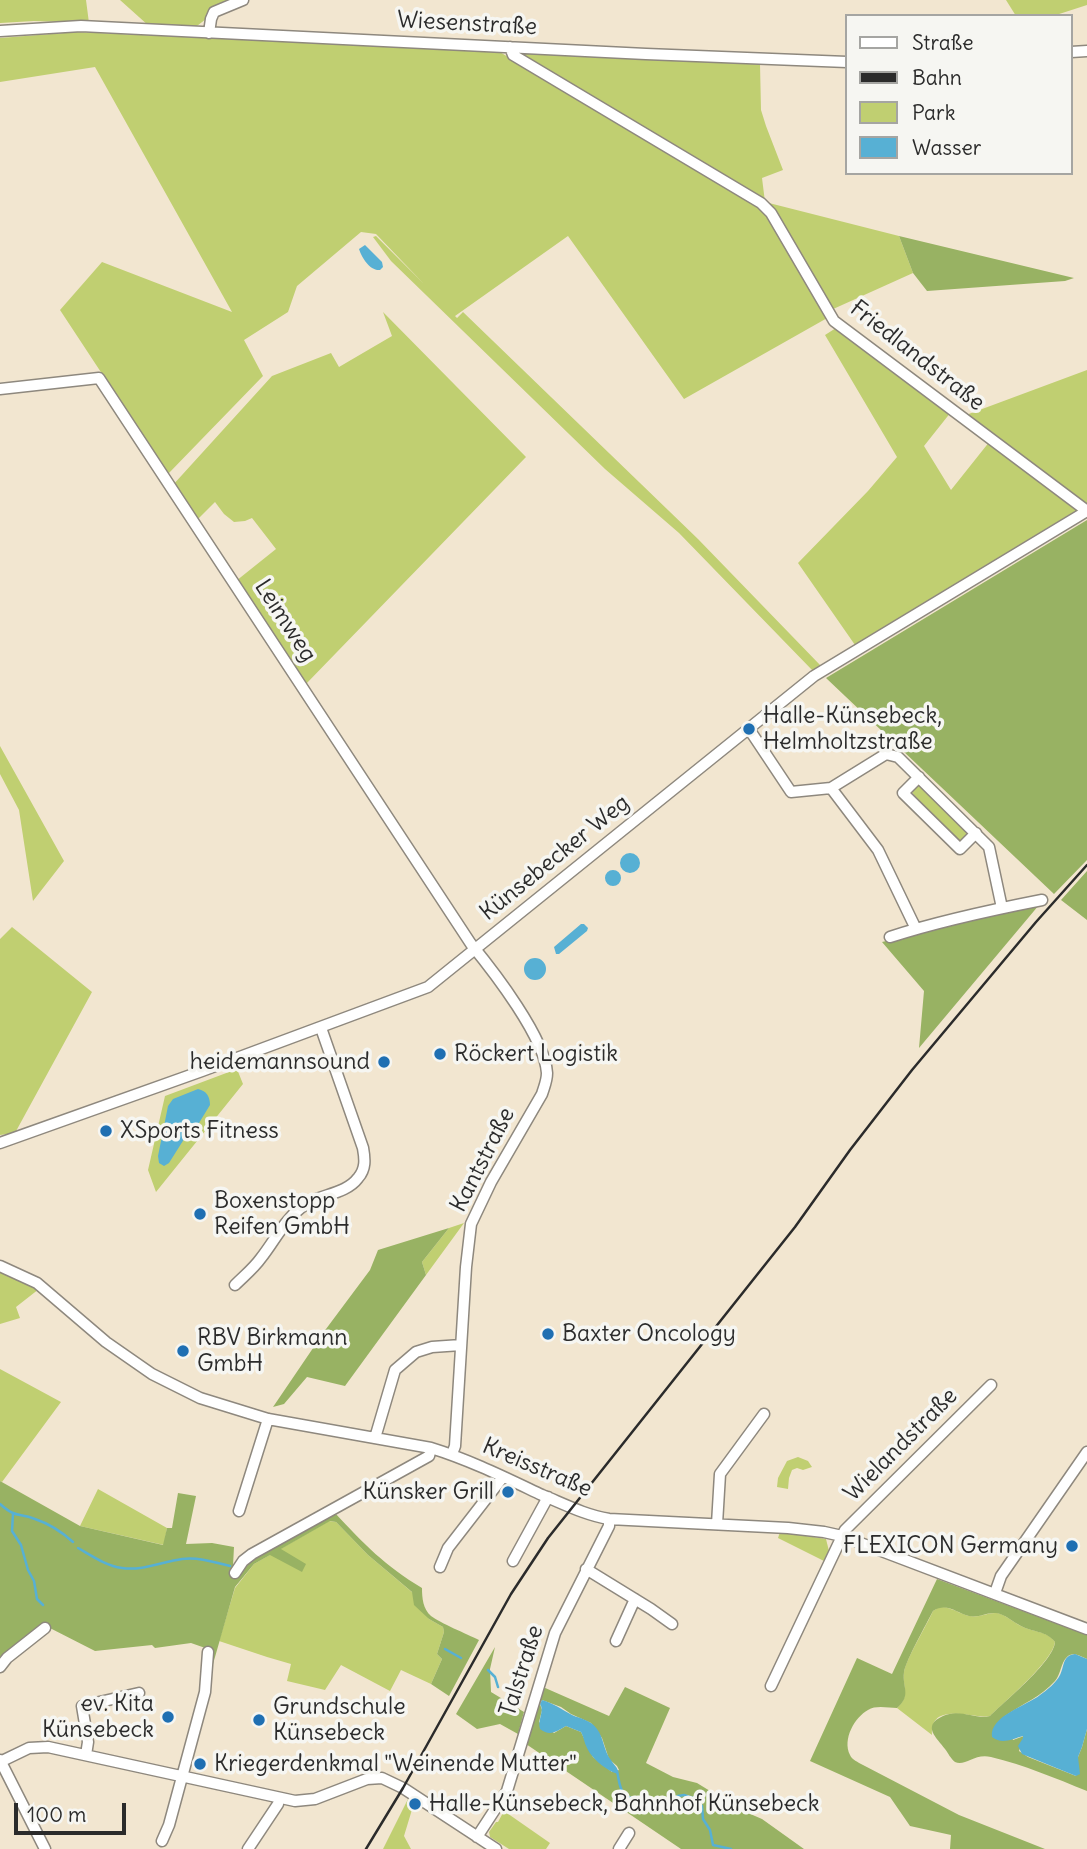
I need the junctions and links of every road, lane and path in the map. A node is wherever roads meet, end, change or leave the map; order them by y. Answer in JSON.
{"nodes":[{"id":1,"x":243,"y":0,"type":"edge"},
{"id":2,"x":0,"y":31,"type":"edge"},
{"id":3,"x":209,"y":33,"type":"junction"},
{"id":4,"x":510,"y":47,"type":"junction"},
{"id":5,"x":846,"y":62,"type":"edge"},
{"id":6,"x":0,"y":388,"type":"edge"},
{"id":7,"x":1087,"y":511,"type":"edge"},
{"id":8,"x":749,"y":729,"type":"junction"},
{"id":9,"x":919,"y":777,"type":"junction"},
{"id":10,"x":831,"y":789,"type":"junction"},
{"id":11,"x":976,"y":833,"type":"junction"},
{"id":12,"x":1042,"y":900,"type":"dead end"},
{"id":13,"x":1002,"y":908,"type":"junction"},
{"id":14,"x":916,"y":929,"type":"junction"},
{"id":15,"x":890,"y":937,"type":"dead end"},
{"id":16,"x":475,"y":950,"type":"junction"},
{"id":17,"x":321,"y":1028,"type":"junction"},
{"id":18,"x":0,"y":1143,"type":"edge"},
{"id":19,"x":0,"y":1266,"type":"edge"},
{"id":20,"x":235,"y":1285,"type":"dead end"},
{"id":21,"x":461,"y":1345,"type":"junction"},
{"id":22,"x":991,"y":1385,"type":"dead end"},
{"id":23,"x":764,"y":1414,"type":"dead end"},
{"id":24,"x":268,"y":1419,"type":"junction"},
{"id":25,"x":375,"y":1438,"type":"junction"},
{"id":26,"x":431,"y":1448,"type":"junction"},
{"id":27,"x":1087,"y":1452,"type":"edge"},
{"id":28,"x":452,"y":1454,"type":"junction"},
{"id":29,"x":503,"y":1477,"type":"junction"},
{"id":30,"x":548,"y":1497,"type":"junction"},
{"id":31,"x":239,"y":1511,"type":"dead end"},
{"id":32,"x":609,"y":1519,"type":"junction"},
{"id":33,"x":717,"y":1524,"type":"junction"},
{"id":34,"x":842,"y":1536,"type":"junction"},
{"id":35,"x":513,"y":1561,"type":"dead end"},
{"id":36,"x":440,"y":1567,"type":"dead end"},
{"id":37,"x":586,"y":1569,"type":"junction"},
{"id":38,"x":235,"y":1573,"type":"dead end"},
{"id":39,"x":995,"y":1593,"type":"junction"},
{"id":40,"x":635,"y":1599,"type":"junction"},
{"id":41,"x":672,"y":1624,"type":"dead end"},
{"id":42,"x":45,"y":1628,"type":"dead end"},
{"id":43,"x":1087,"y":1629,"type":"edge"},
{"id":44,"x":616,"y":1641,"type":"dead end"},
{"id":45,"x":208,"y":1653,"type":"dead end"},
{"id":46,"x":0,"y":1667,"type":"edge"},
{"id":47,"x":771,"y":1686,"type":"dead end"},
{"id":48,"x":139,"y":1693,"type":"dead end"},
{"id":49,"x":86,"y":1755,"type":"junction"},
{"id":50,"x":0,"y":1761,"type":"edge"},
{"id":51,"x":182,"y":1777,"type":"junction"},
{"id":52,"x":279,"y":1798,"type":"junction"},
{"id":53,"x":629,"y":1833,"type":"dead end"},
{"id":54,"x":477,"y":1838,"type":"junction"},
{"id":55,"x":162,"y":1842,"type":"dead end"},
{"id":56,"x":45,"y":1849,"type":"edge"},
{"id":57,"x":248,"y":1849,"type":"edge"},
{"id":58,"x":496,"y":1849,"type":"edge"},
{"id":59,"x":619,"y":1849,"type":"edge"}],
"edges":[{"from":1,"to":3,"type":"street"},
{"from":2,"to":3,"type":"street","name":"Wiesenstraße"},
{"from":3,"to":4,"type":"street","name":"Wiesenstraße"},
{"from":4,"to":5,"type":"street","name":"Wiesenstraße"},
{"from":4,"to":7,"type":"street","name":"Friedlandstraße"},
{"from":6,"to":16,"type":"street","name":"Leimweg"},
{"from":7,"to":8,"type":"street","name":"Künsebecker Weg"},
{"from":8,"to":10,"type":"street"},
{"from":8,"to":16,"type":"street","name":"Künsebecker Weg"},
{"from":9,"to":10,"type":"street"},
{"from":9,"to":11,"type":"street"},
{"from":9,"to":11,"type":"street"},
{"from":10,"to":14,"type":"street"},
{"from":11,"to":13,"type":"street"},
{"from":12,"to":13,"type":"street"},
{"from":13,"to":14,"type":"street"},
{"from":14,"to":15,"type":"street"},
{"from":16,"to":17,"type":"street","name":"Künsebecker Weg"},
{"from":16,"to":21,"type":"street","name":"Kantstraße"},
{"from":17,"to":18,"type":"street","name":"Künsebecker Weg"},
{"from":17,"to":20,"type":"street"},
{"from":19,"to":24,"type":"street","name":"Kreisstraße"},
{"from":21,"to":25,"type":"street"},
{"from":21,"to":28,"type":"street","name":"Kantstraße"},
{"from":22,"to":34,"type":"street","name":"Wielandstraße"},
{"from":23,"to":33,"type":"street"},
{"from":24,"to":25,"type":"street","name":"Kreisstraße"},
{"from":24,"to":31,"type":"street"},
{"from":25,"to":26,"type":"street","name":"Kreisstraße"},
{"from":26,"to":28,"type":"street","name":"Kreisstraße"},
{"from":26,"to":38,"type":"street"},
{"from":27,"to":39,"type":"street"},
{"from":28,"to":29,"type":"street","name":"Kreisstraße"},
{"from":29,"to":30,"type":"street","name":"Kreisstraße"},
{"from":29,"to":36,"type":"street"},
{"from":30,"to":32,"type":"street","name":"Kreisstraße"},
{"from":30,"to":35,"type":"street"},
{"from":32,"to":33,"type":"street","name":"Kreisstraße"},
{"from":32,"to":37,"type":"street","name":"Talstraße"},
{"from":33,"to":34,"type":"street","name":"Kreisstraße"},
{"from":34,"to":39,"type":"street","name":"Kreisstraße"},
{"from":34,"to":47,"type":"street","name":"Wielandstraße"},
{"from":37,"to":40,"type":"street"},
{"from":37,"to":54,"type":"street","name":"Talstraße"},
{"from":39,"to":43,"type":"street","name":"Kreisstraße"},
{"from":40,"to":41,"type":"street"},
{"from":40,"to":44,"type":"street"},
{"from":42,"to":46,"type":"street"},
{"from":45,"to":51,"type":"street"},
{"from":48,"to":49,"type":"street"},
{"from":49,"to":50,"type":"street"},
{"from":49,"to":51,"type":"street"},
{"from":50,"to":56,"type":"street"},
{"from":51,"to":52,"type":"street"},
{"from":51,"to":55,"type":"street"},
{"from":52,"to":54,"type":"street"},
{"from":52,"to":57,"type":"street"},
{"from":53,"to":59,"type":"street"},
{"from":54,"to":58,"type":"street"}]}
